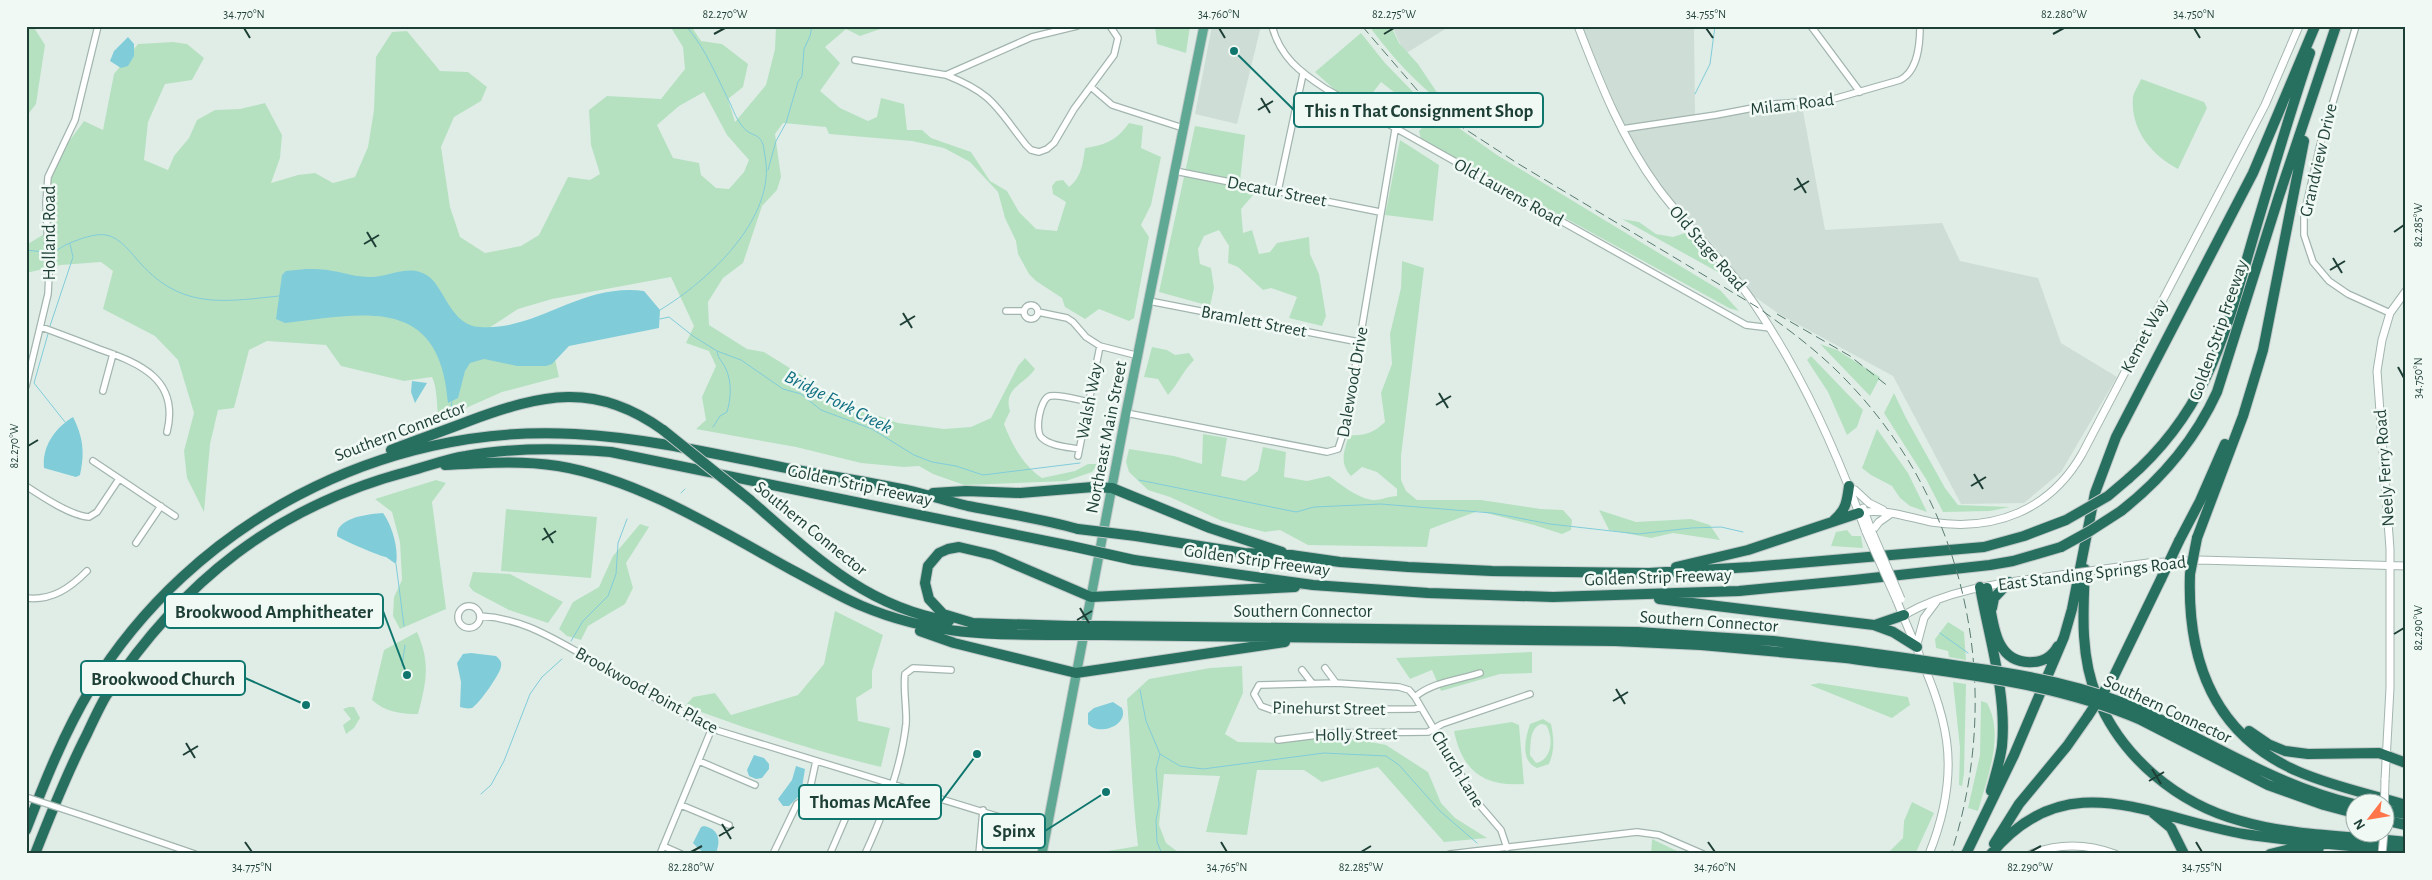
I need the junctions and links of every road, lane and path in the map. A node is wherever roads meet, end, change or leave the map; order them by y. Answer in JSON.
{"nodes":[{"id":1,"x":98,"y":26,"type":"edge"},
{"id":2,"x":1077,"y":26,"type":"edge"},
{"id":3,"x":1110,"y":26,"type":"edge"},
{"id":4,"x":1204,"y":26,"type":"edge"},
{"id":5,"x":1272,"y":26,"type":"edge"},
{"id":6,"x":1578,"y":26,"type":"edge"},
{"id":7,"x":1811,"y":26,"type":"edge"},
{"id":8,"x":1920,"y":26,"type":"edge"},
{"id":9,"x":2299,"y":26,"type":"edge"},
{"id":10,"x":2315,"y":26,"type":"edge"},
{"id":11,"x":2320,"y":26,"type":"edge"},
{"id":12,"x":2336,"y":26,"type":"edge"},
{"id":13,"x":2356,"y":26,"type":"edge"},
{"id":14,"x":855,"y":60,"type":"dead end"},
{"id":15,"x":1303,"y":74,"type":"junction"},
{"id":16,"x":946,"y":75,"type":"junction"},
{"id":17,"x":1091,"y":87,"type":"junction"},
{"id":18,"x":1860,"y":92,"type":"junction"},
{"id":19,"x":2314,"y":94,"type":"junction"},
{"id":20,"x":1183,"y":128,"type":"junction"},
{"id":21,"x":1622,"y":129,"type":"junction"},
{"id":22,"x":1395,"y":130,"type":"junction"},
{"id":23,"x":1175,"y":171,"type":"junction"},
{"id":24,"x":1278,"y":191,"type":"junction"},
{"id":25,"x":1380,"y":212,"type":"junction"},
{"id":26,"x":2406,"y":291,"type":"edge"},
{"id":27,"x":1149,"y":301,"type":"junction"},
{"id":28,"x":1006,"y":311,"type":"dead end"},
{"id":29,"x":1024,"y":311,"type":"junction"},
{"id":30,"x":1038,"y":312,"type":"junction"},
{"id":31,"x":2390,"y":313,"type":"junction"},
{"id":32,"x":41,"y":327,"type":"junction"},
{"id":33,"x":1770,"y":328,"type":"junction"},
{"id":34,"x":1359,"y":342,"type":"junction"},
{"id":35,"x":1100,"y":346,"type":"junction"},
{"id":36,"x":2263,"y":350,"type":"junction"},
{"id":37,"x":113,"y":354,"type":"junction"},
{"id":38,"x":1139,"y":356,"type":"junction"},
{"id":39,"x":26,"y":386,"type":"edge"},
{"id":40,"x":103,"y":391,"type":"dead end"},
{"id":41,"x":1089,"y":402,"type":"junction"},
{"id":42,"x":1126,"y":413,"type":"junction"},
{"id":43,"x":167,"y":432,"type":"dead end"},
{"id":44,"x":93,"y":461,"type":"dead end"},
{"id":45,"x":427,"y":466,"type":"junction"},
{"id":46,"x":119,"y":479,"type":"junction"},
{"id":47,"x":26,"y":486,"type":"edge"},
{"id":48,"x":1112,"y":488,"type":"junction"},
{"id":49,"x":1852,"y":488,"type":"junction"},
{"id":50,"x":310,"y":489,"type":"junction"},
{"id":51,"x":922,"y":494,"type":"junction"},
{"id":52,"x":161,"y":506,"type":"junction"},
{"id":53,"x":1862,"y":512,"type":"junction"},
{"id":54,"x":1891,"y":514,"type":"junction"},
{"id":55,"x":175,"y":516,"type":"dead end"},
{"id":56,"x":1831,"y":522,"type":"junction"},
{"id":57,"x":1870,"y":532,"type":"junction"},
{"id":58,"x":2086,"y":538,"type":"junction"},
{"id":59,"x":136,"y":543,"type":"dead end"},
{"id":60,"x":1290,"y":555,"type":"junction"},
{"id":61,"x":2390,"y":565,"type":"junction"},
{"id":62,"x":2406,"y":566,"type":"edge"},
{"id":63,"x":87,"y":571,"type":"dead end"},
{"id":64,"x":1649,"y":573,"type":"junction"},
{"id":65,"x":2009,"y":582,"type":"junction"},
{"id":66,"x":1313,"y":586,"type":"junction"},
{"id":67,"x":1984,"y":586,"type":"junction"},
{"id":68,"x":1615,"y":595,"type":"junction"},
{"id":69,"x":1091,"y":597,"type":"junction"},
{"id":70,"x":26,"y":598,"type":"edge"},
{"id":71,"x":1934,"y":602,"type":"junction"},
{"id":72,"x":862,"y":606,"type":"junction"},
{"id":73,"x":1992,"y":609,"type":"junction"},
{"id":74,"x":1904,"y":615,"type":"junction"},
{"id":75,"x":480,"y":616,"type":"dead end"},
{"id":76,"x":976,"y":624,"type":"junction"},
{"id":77,"x":1874,"y":625,"type":"junction"},
{"id":78,"x":1070,"y":630,"type":"junction"},
{"id":79,"x":1103,"y":630,"type":"junction"},
{"id":80,"x":2192,"y":630,"type":"junction"},
{"id":81,"x":1317,"y":637,"type":"junction"},
{"id":82,"x":2064,"y":637,"type":"junction"},
{"id":83,"x":1918,"y":647,"type":"junction"},
{"id":84,"x":1846,"y":654,"type":"junction"},
{"id":85,"x":1324,"y":668,"type":"dead end"},
{"id":86,"x":951,"y":670,"type":"dead end"},
{"id":87,"x":1302,"y":670,"type":"dead end"},
{"id":88,"x":1076,"y":673,"type":"junction"},
{"id":89,"x":1480,"y":673,"type":"dead end"},
{"id":90,"x":1312,"y":683,"type":"junction"},
{"id":91,"x":1336,"y":683,"type":"junction"},
{"id":92,"x":1409,"y":690,"type":"joint"},
{"id":93,"x":1530,"y":694,"type":"dead end"},
{"id":94,"x":1415,"y":697,"type":"junction"},
{"id":95,"x":1421,"y":707,"type":"junction"},
{"id":96,"x":2142,"y":716,"type":"junction"},
{"id":97,"x":712,"y":728,"type":"junction"},
{"id":98,"x":1434,"y":730,"type":"junction"},
{"id":99,"x":1278,"y":740,"type":"dead end"},
{"id":100,"x":2386,"y":756,"type":"junction"},
{"id":101,"x":699,"y":761,"type":"junction"},
{"id":102,"x":816,"y":761,"type":"junction"},
{"id":103,"x":2406,"y":763,"type":"edge"},
{"id":104,"x":893,"y":784,"type":"junction"},
{"id":105,"x":756,"y":785,"type":"dead end"},
{"id":106,"x":858,"y":789,"type":"dead end"},
{"id":107,"x":2385,"y":792,"type":"edge"},
{"id":108,"x":26,"y":797,"type":"edge"},
{"id":109,"x":808,"y":798,"type":"junction"},
{"id":110,"x":2344,"y":801,"type":"edge"},
{"id":111,"x":2406,"y":805,"type":"edge"},
{"id":112,"x":681,"y":806,"type":"junction"},
{"id":113,"x":2138,"y":807,"type":"junction"},
{"id":114,"x":1987,"y":809,"type":"junction"},
{"id":115,"x":983,"y":810,"type":"junction"},
{"id":116,"x":2344,"y":810,"type":"edge"},
{"id":117,"x":850,"y":811,"type":"junction"},
{"id":118,"x":2394,"y":822,"type":"edge"},
{"id":119,"x":729,"y":826,"type":"dead end"},
{"id":120,"x":2406,"y":826,"type":"edge"},
{"id":121,"x":26,"y":830,"type":"edge"},
{"id":122,"x":1045,"y":831,"type":"junction"},
{"id":123,"x":2406,"y":842,"type":"edge"},
{"id":124,"x":663,"y":846,"type":"junction"},
{"id":125,"x":1508,"y":848,"type":"junction"},
{"id":126,"x":179,"y":851,"type":"edge"},
{"id":127,"x":2406,"y":852,"type":"edge"},
{"id":128,"x":35,"y":854,"type":"edge"},
{"id":129,"x":195,"y":854,"type":"edge"},
{"id":130,"x":660,"y":854,"type":"edge"},
{"id":131,"x":681,"y":854,"type":"edge"},
{"id":132,"x":773,"y":854,"type":"edge"},
{"id":133,"x":830,"y":854,"type":"edge"},
{"id":134,"x":865,"y":854,"type":"edge"},
{"id":135,"x":979,"y":854,"type":"edge"},
{"id":136,"x":1042,"y":854,"type":"edge"},
{"id":137,"x":1450,"y":854,"type":"edge"},
{"id":138,"x":1703,"y":854,"type":"edge"},
{"id":139,"x":1929,"y":854,"type":"edge"},
{"id":140,"x":1966,"y":854,"type":"edge"},
{"id":141,"x":1987,"y":854,"type":"edge"},
{"id":142,"x":1991,"y":854,"type":"edge"},
{"id":143,"x":2031,"y":854,"type":"edge"},
{"id":144,"x":2115,"y":854,"type":"edge"},
{"id":145,"x":2184,"y":854,"type":"edge"},
{"id":146,"x":2270,"y":854,"type":"edge"},
{"id":147,"x":2389,"y":854,"type":"edge"}],
"edges":[{"from":1,"to":32,"type":"street","name":"Holland Road"},
{"from":2,"to":16,"type":"street"},
{"from":3,"to":17,"type":"street"},
{"from":4,"to":20,"type":"main road","name":"Northeast Main Street"},
{"from":5,"to":15,"type":"street","name":"Old Laurens Road"},
{"from":6,"to":21,"type":"street","name":"Old Stage Road"},
{"from":7,"to":18,"type":"street"},
{"from":8,"to":18,"type":"street","name":"Milam Road"},
{"from":9,"to":54,"type":"street","name":"Kemet Way"},
{"from":10,"to":58,"type":"highway"},
{"from":11,"to":64,"type":"highway","name":"Golden Strip Freeway","bridge":true},
{"from":12,"to":19,"type":"highway","name":"Golden Strip Freeway"},
{"from":13,"to":31,"type":"street","name":"Grandview Drive"},
{"from":14,"to":16,"type":"street"},
{"from":15,"to":22,"type":"street","name":"Old Laurens Road"},
{"from":15,"to":24,"type":"street"},
{"from":16,"to":17,"type":"street"},
{"from":17,"to":20,"type":"street"},
{"from":18,"to":21,"type":"street","name":"Milam Road"},
{"from":19,"to":36,"type":"highway"},
{"from":19,"to":68,"type":"highway","name":"Golden Strip Freeway","bridge":true},
{"from":20,"to":23,"type":"main road","name":"Northeast Main Street"},
{"from":21,"to":33,"type":"street","name":"Old Stage Road"},
{"from":22,"to":25,"type":"street","name":"Dalewood Drive"},
{"from":22,"to":33,"type":"street","name":"Old Laurens Road"},
{"from":23,"to":24,"type":"street","name":"Decatur Street"},
{"from":23,"to":27,"type":"main road","name":"Northeast Main Street"},
{"from":24,"to":25,"type":"street","name":"Decatur Street"},
{"from":25,"to":34,"type":"street","name":"Dalewood Drive"},
{"from":26,"to":31,"type":"street","name":"Neely Ferry Road"},
{"from":27,"to":34,"type":"street","name":"Bramlett Street"},
{"from":27,"to":38,"type":"main road","name":"Northeast Main Street"},
{"from":28,"to":29,"type":"street"},
{"from":29,"to":30,"type":"street"},
{"from":29,"to":30,"type":"street"},
{"from":30,"to":35,"type":"street"},
{"from":31,"to":61,"type":"street","name":"Neely Ferry Road"},
{"from":32,"to":37,"type":"street"},
{"from":32,"to":39,"type":"street","name":"Holland Road"},
{"from":33,"to":49,"type":"street","name":"Old Stage Road"},
{"from":34,"to":42,"type":"street","name":"Dalewood Drive"},
{"from":35,"to":38,"type":"street"},
{"from":35,"to":41,"type":"street","name":"Walsh Way"},
{"from":36,"to":80,"type":"highway","bridge":true},
{"from":36,"to":141,"type":"highway","bridge":true},
{"from":37,"to":40,"type":"street"},
{"from":37,"to":43,"type":"street"},
{"from":38,"to":42,"type":"main road","name":"Northeast Main Street"},
{"from":41,"to":41,"type":"street","name":"Walsh Way"},
{"from":42,"to":48,"type":"main road","name":"Northeast Main Street"},
{"from":44,"to":46,"type":"street"},
{"from":45,"to":66,"type":"highway","name":"Golden Strip Freeway","bridge":true},
{"from":45,"to":72,"type":"highway","name":"Southern Connector"},
{"from":45,"to":128,"type":"highway","name":"Golden Strip Freeway"},
{"from":46,"to":47,"type":"street"},
{"from":46,"to":52,"type":"street"},
{"from":48,"to":51,"type":"highway"},
{"from":48,"to":60,"type":"highway"},
{"from":48,"to":69,"type":"main road","name":"Northeast Main Street"},
{"from":49,"to":53,"type":"street","name":"Old Stage Road"},
{"from":49,"to":54,"type":"street"},
{"from":49,"to":56,"type":"highway"},
{"from":50,"to":51,"type":"highway","name":"Golden Strip Freeway"},
{"from":50,"to":76,"type":"highway","name":"Southern Connector","bridge":true},
{"from":50,"to":121,"type":"highway","name":"Golden Strip Freeway"},
{"from":51,"to":60,"type":"highway","name":"Golden Strip Freeway","bridge":true},
{"from":52,"to":55,"type":"street"},
{"from":52,"to":59,"type":"street"},
{"from":53,"to":54,"type":"street","name":"Kemet Way"},
{"from":53,"to":56,"type":"highway"},
{"from":53,"to":57,"type":"street","name":"Old Stage Road"},
{"from":54,"to":57,"type":"street"},
{"from":56,"to":64,"type":"highway"},
{"from":57,"to":74,"type":"street","name":"Old Stage Road","bridge":true},
{"from":58,"to":82,"type":"highway"},
{"from":58,"to":123,"type":"highway"},
{"from":60,"to":64,"type":"highway","name":"Golden Strip Freeway"},
{"from":61,"to":62,"type":"street","name":"East Standing Springs Road"},
{"from":61,"to":65,"type":"street","name":"East Standing Springs Road","bridge":true},
{"from":61,"to":100,"type":"street","name":"Neely Ferry Road"},
{"from":63,"to":70,"type":"street"},
{"from":65,"to":67,"type":"street","name":"East Standing Springs Road"},
{"from":65,"to":73,"type":"highway"},
{"from":66,"to":68,"type":"highway","name":"Golden Strip Freeway"},
{"from":66,"to":69,"type":"highway"},
{"from":67,"to":71,"type":"street","name":"East Standing Springs Road"},
{"from":67,"to":73,"type":"highway"},
{"from":67,"to":114,"type":"highway"},
{"from":68,"to":77,"type":"highway"},
{"from":69,"to":76,"type":"highway"},
{"from":69,"to":88,"type":"main road","name":"Northeast Main Street"},
{"from":71,"to":74,"type":"street","name":"East Standing Springs Road"},
{"from":71,"to":83,"type":"street"},
{"from":72,"to":78,"type":"highway","name":"Southern Connector"},
{"from":72,"to":88,"type":"highway"},
{"from":73,"to":82,"type":"highway"},
{"from":74,"to":77,"type":"highway"},
{"from":74,"to":83,"type":"street","name":"Old Stage Road"},
{"from":75,"to":97,"type":"street","name":"Brookwood Point Place"},
{"from":76,"to":78,"type":"highway","name":"Southern Connector"},
{"from":77,"to":83,"type":"highway"},
{"from":78,"to":79,"type":"highway","name":"Southern Connector","bridge":true},
{"from":79,"to":81,"type":"highway","name":"Southern Connector"},
{"from":79,"to":84,"type":"highway","name":"Southern Connector"},
{"from":80,"to":100,"type":"highway"},
{"from":80,"to":111,"type":"highway"},
{"from":81,"to":84,"type":"highway","name":"Southern Connector"},
{"from":81,"to":88,"type":"highway"},
{"from":82,"to":114,"type":"highway"},
{"from":83,"to":139,"type":"street","name":"Old Stage Road"},
{"from":84,"to":96,"type":"highway","name":"Southern Connector","bridge":true},
{"from":85,"to":91,"type":"street"},
{"from":86,"to":104,"type":"street"},
{"from":87,"to":90,"type":"street"},
{"from":88,"to":122,"type":"main road","name":"Northeast Main Street"},
{"from":89,"to":94,"type":"street"},
{"from":90,"to":91,"type":"street","name":"Pinehurst Street"},
{"from":90,"to":95,"type":"street","name":"Pinehurst Street"},
{"from":91,"to":92,"type":"street","name":"Pinehurst Street"},
{"from":92,"to":94,"type":"street","name":"Church Lane"},
{"from":93,"to":98,"type":"street","name":"Holly Street"},
{"from":94,"to":95,"type":"street","name":"Church Lane"},
{"from":95,"to":98,"type":"street","name":"Church Lane"},
{"from":96,"to":110,"type":"highway","name":"Southern Connector"},
{"from":96,"to":116,"type":"highway","name":"Southern Connector"},
{"from":97,"to":101,"type":"street"},
{"from":97,"to":102,"type":"street","name":"Brookwood Point Place"},
{"from":98,"to":99,"type":"street","name":"Holly Street"},
{"from":98,"to":125,"type":"street","name":"Church Lane"},
{"from":100,"to":103,"type":"highway"},
{"from":100,"to":107,"type":"street","name":"Neely Ferry Road","bridge":true},
{"from":101,"to":105,"type":"street"},
{"from":101,"to":112,"type":"street"},
{"from":102,"to":104,"type":"street","name":"Brookwood Point Place"},
{"from":102,"to":109,"type":"street"},
{"from":104,"to":115,"type":"street","name":"Brookwood Point Place"},
{"from":104,"to":134,"type":"street"},
{"from":106,"to":117,"type":"street"},
{"from":108,"to":126,"type":"street","bridge":true},
{"from":109,"to":117,"type":"street"},
{"from":109,"to":132,"type":"street"},
{"from":112,"to":119,"type":"street"},
{"from":112,"to":124,"type":"street"},
{"from":113,"to":127,"type":"highway"},
{"from":113,"to":142,"type":"highway"},
{"from":113,"to":145,"type":"highway"},
{"from":114,"to":140,"type":"highway"},
{"from":115,"to":122,"type":"street","name":"Brookwood Point Place"},
{"from":115,"to":135,"type":"street"},
{"from":117,"to":133,"type":"street"},
{"from":118,"to":120,"type":"highway"},
{"from":122,"to":136,"type":"main road","name":"Northeast Main Street"},
{"from":124,"to":130,"type":"street"},
{"from":124,"to":131,"type":"street"},
{"from":125,"to":137,"type":"street"},
{"from":125,"to":138,"type":"street"},
{"from":126,"to":129,"type":"street"},
{"from":143,"to":144,"type":"street"},
{"from":146,"to":147,"type":"highway"}]}
